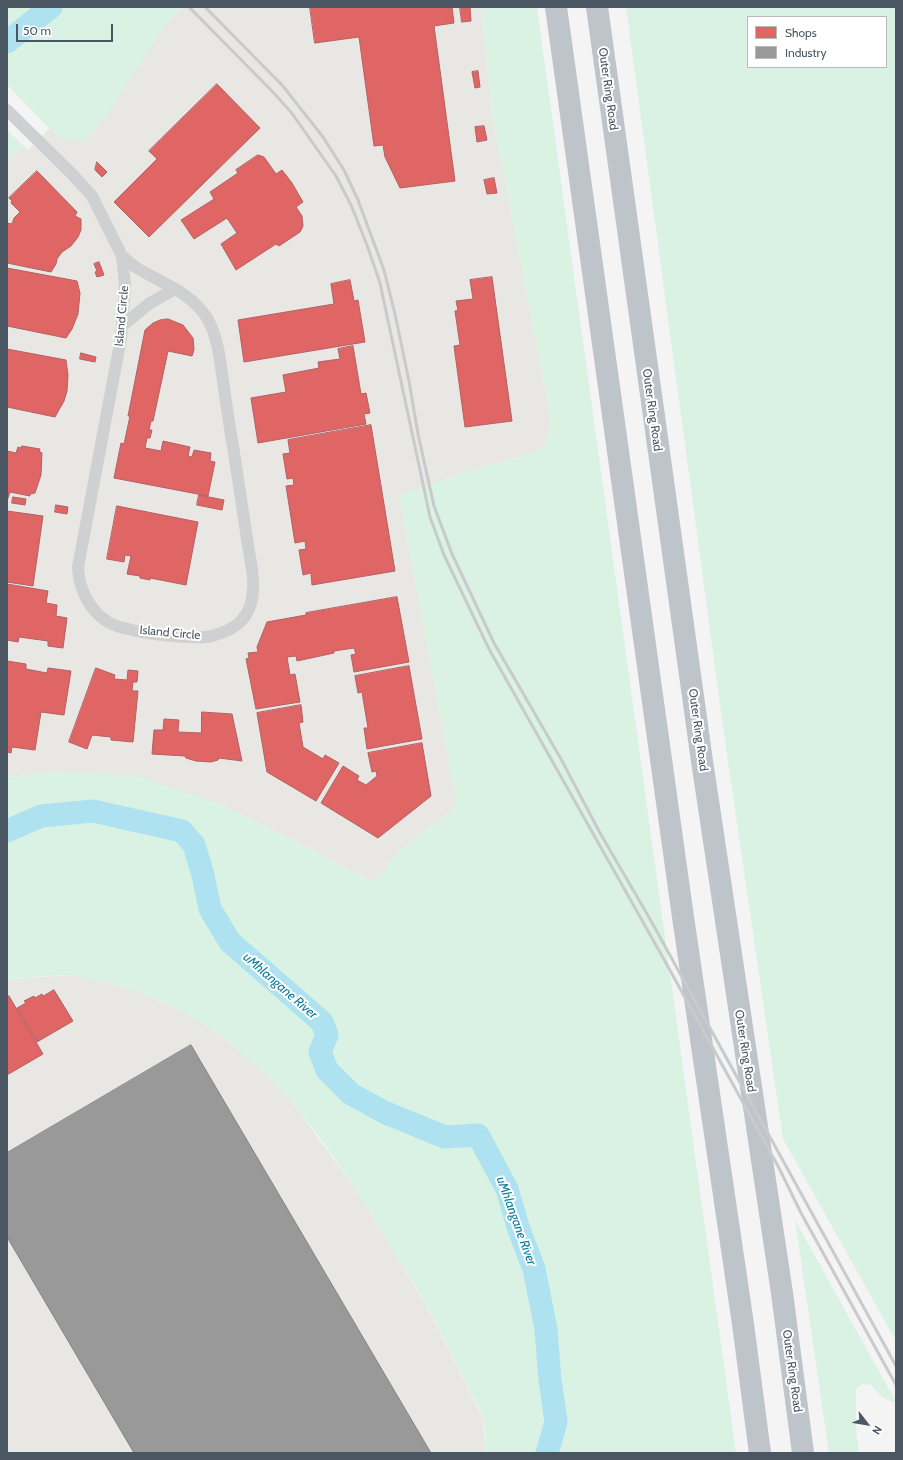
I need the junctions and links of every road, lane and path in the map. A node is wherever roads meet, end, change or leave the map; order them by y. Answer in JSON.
{"nodes":[{"id":1,"x":556,"y":7,"type":"edge"},
{"id":2,"x":597,"y":7,"type":"edge"},
{"id":3,"x":7,"y":110,"type":"edge"},
{"id":4,"x":122,"y":256,"type":"junction"},
{"id":5,"x":175,"y":289,"type":"junction"},
{"id":6,"x":122,"y":326,"type":"junction"},
{"id":7,"x":760,"y":1453,"type":"edge"},
{"id":8,"x":803,"y":1453,"type":"edge"}],
"edges":[{"from":1,"to":7,"type":"highway"},
{"from":2,"to":8,"type":"highway","name":"Outer Ring Road"},
{"from":3,"to":4,"type":"street","name":"Island Circle"},
{"from":4,"to":5,"type":"street","name":"Island Circle"},
{"from":4,"to":6,"type":"street","name":"Island Circle"},
{"from":5,"to":6,"type":"street"},
{"from":5,"to":6,"type":"street","name":"Island Circle"}]}
